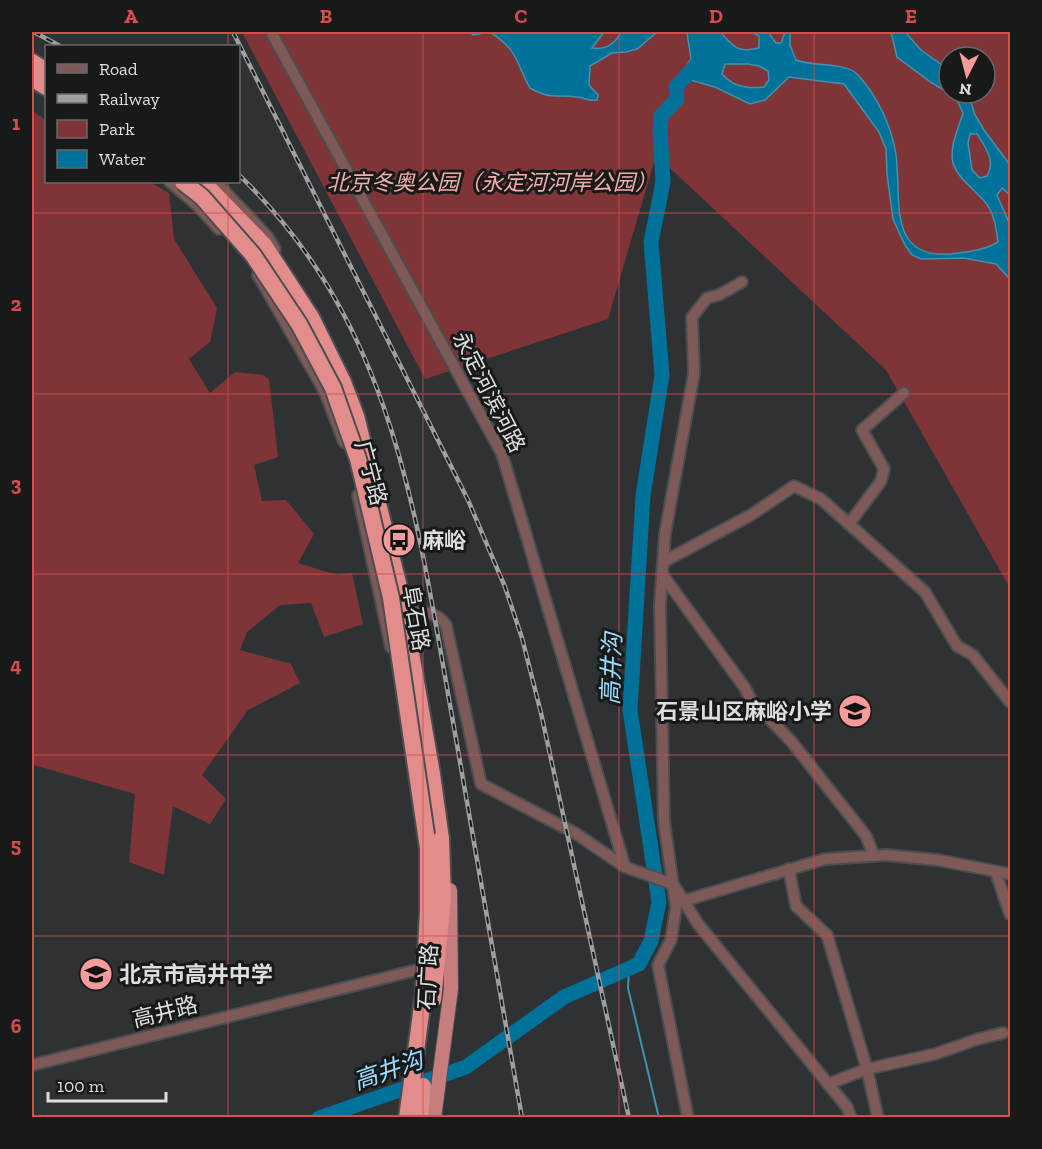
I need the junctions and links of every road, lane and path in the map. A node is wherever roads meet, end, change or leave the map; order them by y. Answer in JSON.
{"nodes":[{"id":1,"x":271,"y":32,"type":"edge"},
{"id":2,"x":32,"y":55,"type":"edge"},
{"id":3,"x":32,"y":62,"type":"edge"},
{"id":4,"x":45,"y":63,"type":"edge"},
{"id":5,"x":45,"y":70,"type":"edge"},
{"id":6,"x":32,"y":78,"type":"edge"},
{"id":7,"x":32,"y":84,"type":"edge"},
{"id":8,"x":45,"y":86,"type":"edge"},
{"id":9,"x":45,"y":93,"type":"edge"},
{"id":10,"x":171,"y":183,"type":"edge"},
{"id":11,"x":184,"y":183,"type":"edge"},
{"id":12,"x":204,"y":183,"type":"edge"},
{"id":13,"x":217,"y":183,"type":"edge"},
{"id":14,"x":742,"y":282,"type":"dead end"},
{"id":15,"x":904,"y":393,"type":"dead end"},
{"id":16,"x":849,"y":524,"type":"junction"},
{"id":17,"x":663,"y":562,"type":"junction"},
{"id":18,"x":662,"y":574,"type":"junction"},
{"id":19,"x":406,"y":613,"type":"junction"},
{"id":20,"x":1011,"y":702,"type":"edge"},
{"id":21,"x":441,"y":839,"type":"junction"},
{"id":22,"x":874,"y":856,"type":"junction"},
{"id":23,"x":625,"y":867,"type":"junction"},
{"id":24,"x":789,"y":869,"type":"junction"},
{"id":25,"x":996,"y":873,"type":"junction"},
{"id":26,"x":1011,"y":874,"type":"edge"},
{"id":27,"x":673,"y":884,"type":"junction"},
{"id":28,"x":428,"y":900,"type":"junction"},
{"id":29,"x":683,"y":901,"type":"junction"},
{"id":30,"x":1011,"y":914,"type":"edge"},
{"id":31,"x":447,"y":965,"type":"junction"},
{"id":32,"x":423,"y":968,"type":"junction"},
{"id":33,"x":1003,"y":1034,"type":"dead end"},
{"id":34,"x":32,"y":1065,"type":"edge"},
{"id":35,"x":867,"y":1069,"type":"junction"},
{"id":36,"x":828,"y":1084,"type":"junction"},
{"id":37,"x":406,"y":1115,"type":"edge"},
{"id":38,"x":420,"y":1118,"type":"edge"},
{"id":39,"x":433,"y":1118,"type":"edge"},
{"id":40,"x":688,"y":1118,"type":"edge"},
{"id":41,"x":851,"y":1118,"type":"edge"},
{"id":42,"x":878,"y":1118,"type":"edge"}],
"edges":[{"from":1,"to":23,"type":"street","name":"永定河滨河路"},
{"from":2,"to":4,"type":"street"},
{"from":3,"to":5,"type":"highway"},
{"from":6,"to":8,"type":"highway"},
{"from":7,"to":9,"type":"street"},
{"from":10,"to":28,"type":"street","name":"广宁路"},
{"from":11,"to":28,"type":"highway","name":"阜石路","bridge":true},
{"from":12,"to":21,"type":"highway","name":"阜石路"},
{"from":13,"to":19,"type":"street","name":"广宁路"},
{"from":14,"to":17,"type":"street"},
{"from":15,"to":16,"type":"street"},
{"from":16,"to":17,"type":"street"},
{"from":16,"to":20,"type":"street"},
{"from":17,"to":18,"type":"street"},
{"from":18,"to":22,"type":"street"},
{"from":18,"to":27,"type":"street"},
{"from":19,"to":23,"type":"street"},
{"from":19,"to":31,"type":"street","name":"广宁路"},
{"from":21,"to":38,"type":"highway","name":"阜石路","bridge":true},
{"from":21,"to":39,"type":"main road","name":"石广路","bridge":true},
{"from":22,"to":24,"type":"street"},
{"from":22,"to":25,"type":"street"},
{"from":23,"to":27,"type":"street"},
{"from":24,"to":29,"type":"street"},
{"from":24,"to":35,"type":"street"},
{"from":25,"to":26,"type":"street"},
{"from":25,"to":30,"type":"street"},
{"from":27,"to":29,"type":"street"},
{"from":27,"to":40,"type":"street"},
{"from":28,"to":32,"type":"street","name":"广宁路"},
{"from":28,"to":37,"type":"highway","name":"阜石路","bridge":true},
{"from":29,"to":36,"type":"street"},
{"from":31,"to":32,"type":"street","name":"高井路"},
{"from":31,"to":39,"type":"street","name":"广宁路","bridge":true},
{"from":32,"to":34,"type":"street","name":"高井路"},
{"from":32,"to":37,"type":"street","name":"广宁路","bridge":true},
{"from":33,"to":35,"type":"street"},
{"from":35,"to":36,"type":"street"},
{"from":35,"to":42,"type":"street"},
{"from":36,"to":41,"type":"street"}]}
